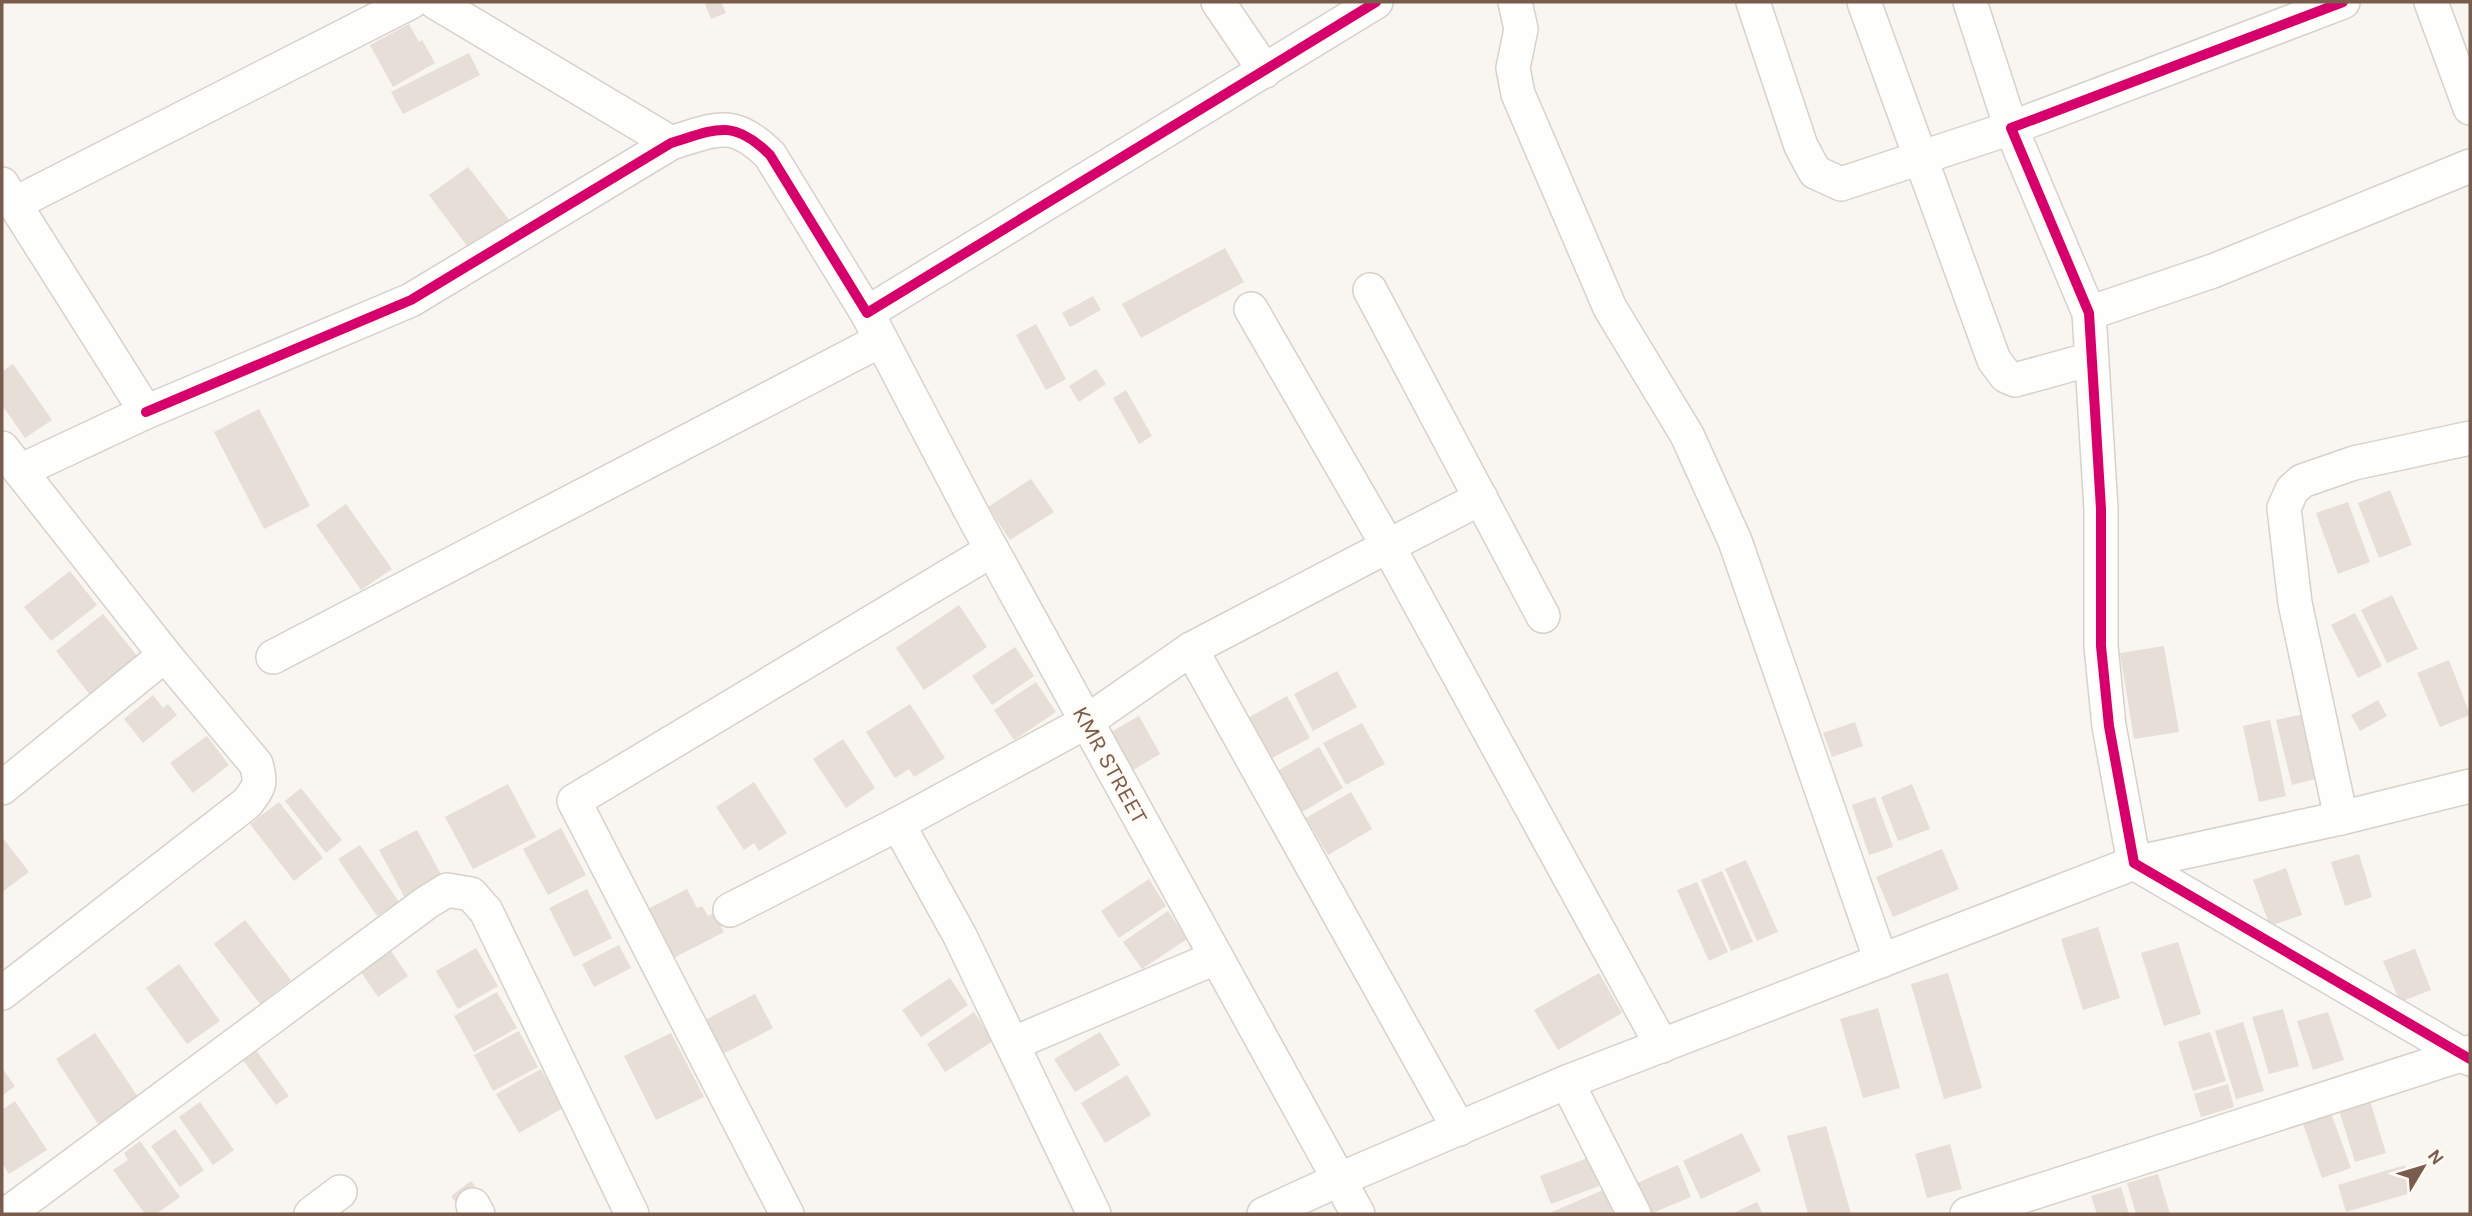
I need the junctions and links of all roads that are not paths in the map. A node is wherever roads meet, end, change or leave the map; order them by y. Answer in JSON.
{"nodes":[{"id":1,"x":411,"y":2,"type":"edge"},
{"id":2,"x":435,"y":2,"type":"edge"},
{"id":3,"x":1218,"y":2,"type":"edge"},
{"id":4,"x":1376,"y":2,"type":"edge"},
{"id":5,"x":1514,"y":2,"type":"edge"},
{"id":6,"x":1753,"y":2,"type":"edge"},
{"id":7,"x":1864,"y":2,"type":"edge"},
{"id":8,"x":1970,"y":2,"type":"edge"},
{"id":9,"x":2343,"y":2,"type":"edge"},
{"id":10,"x":2431,"y":2,"type":"edge"},
{"id":11,"x":1265,"y":71,"type":"junction"},
{"id":12,"x":2470,"y":108,"type":"edge"},
{"id":13,"x":2011,"y":128,"type":"junction"},
{"id":14,"x":671,"y":143,"type":"junction"},
{"id":15,"x":1922,"y":158,"type":"junction"},
{"id":16,"x":2470,"y":166,"type":"edge"},
{"id":17,"x":8,"y":194,"type":"edge"},
{"id":18,"x":1370,"y":290,"type":"dead end"},
{"id":19,"x":1251,"y":309,"type":"dead end"},
{"id":20,"x":2089,"y":313,"type":"junction"},
{"id":21,"x":874,"y":326,"type":"junction"},
{"id":22,"x":2091,"y":359,"type":"junction"},
{"id":23,"x":146,"y":412,"type":"junction"},
{"id":24,"x":2470,"y":438,"type":"edge"},
{"id":25,"x":11,"y":460,"type":"edge"},
{"id":26,"x":1480,"y":498,"type":"junction"},
{"id":27,"x":1388,"y":546,"type":"junction"},
{"id":28,"x":992,"y":550,"type":"junction"},
{"id":29,"x":1543,"y":616,"type":"dead end"},
{"id":30,"x":1191,"y":649,"type":"junction"},
{"id":31,"x":164,"y":655,"type":"junction"},
{"id":32,"x":273,"y":657,"type":"dead end"},
{"id":33,"x":1086,"y":722,"type":"junction"},
{"id":34,"x":2470,"y":786,"type":"edge"},
{"id":35,"x":2,"y":788,"type":"edge"},
{"id":36,"x":2341,"y":818,"type":"junction"},
{"id":37,"x":898,"y":824,"type":"junction"},
{"id":38,"x":2134,"y":863,"type":"junction"},
{"id":39,"x":730,"y":910,"type":"dead end"},
{"id":40,"x":1215,"y":958,"type":"junction"},
{"id":41,"x":1881,"y":961,"type":"junction"},
{"id":42,"x":2,"y":993,"type":"edge"},
{"id":43,"x":1012,"y":1044,"type":"junction"},
{"id":44,"x":1662,"y":1045,"type":"junction"},
{"id":45,"x":2468,"y":1055,"type":"edge"},
{"id":46,"x":1567,"y":1082,"type":"junction"},
{"id":47,"x":1459,"y":1129,"type":"junction"},
{"id":48,"x":1338,"y":1180,"type":"junction"},
{"id":49,"x":340,"y":1192,"type":"dead end"},
{"id":50,"x":7,"y":1214,"type":"edge"},
{"id":51,"x":311,"y":1214,"type":"edge"},
{"id":52,"x":632,"y":1214,"type":"edge"},
{"id":53,"x":787,"y":1214,"type":"edge"},
{"id":54,"x":1094,"y":1214,"type":"edge"},
{"id":55,"x":1264,"y":1214,"type":"edge"},
{"id":56,"x":1358,"y":1214,"type":"edge"},
{"id":57,"x":1634,"y":1214,"type":"edge"},
{"id":58,"x":1967,"y":1214,"type":"edge"}],
"edges":[{"from":1,"to":17,"type":"street"},
{"from":2,"to":14,"type":"street"},
{"from":3,"to":11,"type":"street"},
{"from":4,"to":11,"type":"street"},
{"from":5,"to":41,"type":"street"},
{"from":6,"to":15,"type":"street"},
{"from":7,"to":15,"type":"street"},
{"from":8,"to":13,"type":"street"},
{"from":9,"to":13,"type":"street"},
{"from":10,"to":12,"type":"street"},
{"from":11,"to":21,"type":"street"},
{"from":13,"to":15,"type":"street"},
{"from":13,"to":20,"type":"street"},
{"from":14,"to":21,"type":"street","name":"KMR STREET"},
{"from":14,"to":23,"type":"street","name":"KMR STREET"},
{"from":15,"to":22,"type":"street"},
{"from":16,"to":20,"type":"street"},
{"from":17,"to":23,"type":"street"},
{"from":18,"to":26,"type":"street"},
{"from":19,"to":27,"type":"street"},
{"from":20,"to":22,"type":"street"},
{"from":21,"to":28,"type":"street","name":"KMR STREET"},
{"from":21,"to":32,"type":"street"},
{"from":22,"to":38,"type":"street"},
{"from":23,"to":25,"type":"street","name":"KMR STREET"},
{"from":24,"to":36,"type":"street"},
{"from":25,"to":31,"type":"street"},
{"from":26,"to":27,"type":"street"},
{"from":26,"to":29,"type":"street"},
{"from":27,"to":30,"type":"street"},
{"from":27,"to":44,"type":"street"},
{"from":28,"to":33,"type":"street","name":"KMR STREET"},
{"from":28,"to":53,"type":"street"},
{"from":30,"to":33,"type":"street"},
{"from":30,"to":47,"type":"street"},
{"from":31,"to":35,"type":"street"},
{"from":31,"to":42,"type":"street"},
{"from":33,"to":37,"type":"street"},
{"from":33,"to":40,"type":"street","name":"KMR STREET"},
{"from":34,"to":36,"type":"street"},
{"from":36,"to":38,"type":"street"},
{"from":37,"to":39,"type":"street"},
{"from":37,"to":43,"type":"street"},
{"from":38,"to":41,"type":"street"},
{"from":38,"to":45,"type":"street"},
{"from":40,"to":43,"type":"street"},
{"from":40,"to":48,"type":"street","name":"KMR STREET"},
{"from":41,"to":44,"type":"street"},
{"from":43,"to":54,"type":"street"},
{"from":44,"to":46,"type":"street"},
{"from":45,"to":58,"type":"street"},
{"from":46,"to":47,"type":"street"},
{"from":46,"to":57,"type":"street"},
{"from":47,"to":48,"type":"street"},
{"from":48,"to":55,"type":"street"},
{"from":48,"to":56,"type":"street","name":"KMR STREET"},
{"from":49,"to":51,"type":"street"},
{"from":50,"to":52,"type":"street"}]}
